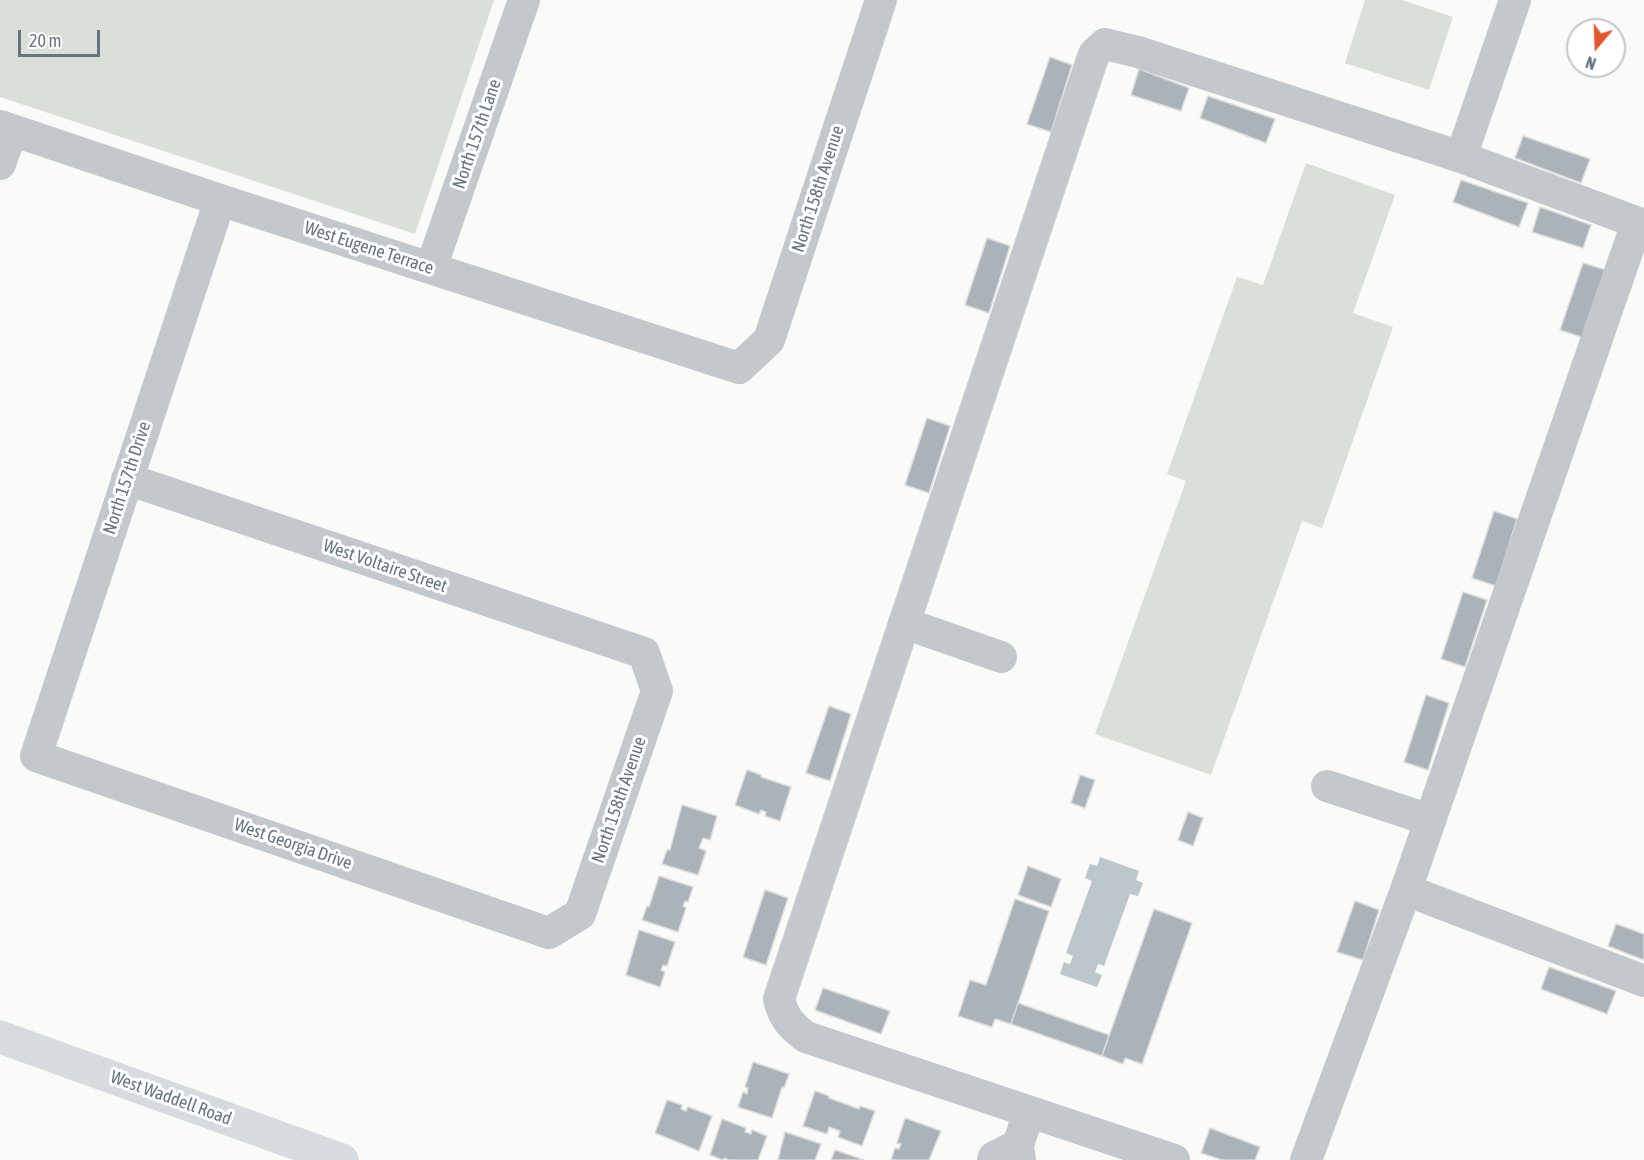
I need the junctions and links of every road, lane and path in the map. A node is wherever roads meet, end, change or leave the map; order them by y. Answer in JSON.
{"nodes":[{"id":1,"x":524,"y":0,"type":"edge"},
{"id":2,"x":881,"y":0,"type":"edge"},
{"id":3,"x":1515,"y":0,"type":"edge"},
{"id":4,"x":6,"y":128,"type":"edge"},
{"id":5,"x":1461,"y":157,"type":"junction"},
{"id":6,"x":0,"y":164,"type":"edge"},
{"id":7,"x":220,"y":200,"type":"junction"},
{"id":8,"x":1640,"y":224,"type":"edge"},
{"id":9,"x":431,"y":268,"type":"junction"},
{"id":10,"x":739,"y":368,"type":"joint"},
{"id":11,"x":127,"y":479,"type":"junction"},
{"id":12,"x":904,"y":623,"type":"junction"},
{"id":13,"x":644,"y":652,"type":"joint"},
{"id":14,"x":1001,"y":657,"type":"dead end"},
{"id":15,"x":36,"y":756,"type":"joint"},
{"id":16,"x":1327,"y":786,"type":"dead end"},
{"id":17,"x":1431,"y":820,"type":"junction"},
{"id":18,"x":1406,"y":891,"type":"junction"},
{"id":19,"x":549,"y":933,"type":"joint"},
{"id":20,"x":1644,"y":981,"type":"edge"},
{"id":21,"x":0,"y":1037,"type":"edge"},
{"id":22,"x":1029,"y":1112,"type":"junction"},
{"id":23,"x":1010,"y":1155,"type":"edge"},
{"id":24,"x":342,"y":1160,"type":"edge"},
{"id":25,"x":1174,"y":1160,"type":"edge"},
{"id":26,"x":1306,"y":1160,"type":"edge"}],
"edges":[{"from":1,"to":9,"type":"street","name":"North 157th Lane"},
{"from":2,"to":10,"type":"street","name":"North 158th Avenue"},
{"from":3,"to":5,"type":"street"},
{"from":4,"to":6,"type":"street"},
{"from":4,"to":7,"type":"street","name":"West Eugene Terrace"},
{"from":5,"to":8,"type":"street"},
{"from":5,"to":12,"type":"street"},
{"from":7,"to":9,"type":"street","name":"West Eugene Terrace"},
{"from":7,"to":11,"type":"street","name":"North 157th Drive"},
{"from":8,"to":17,"type":"street"},
{"from":9,"to":10,"type":"street","name":"West Eugene Terrace"},
{"from":11,"to":13,"type":"street","name":"West Voltaire Street"},
{"from":11,"to":15,"type":"street","name":"North 157th Drive"},
{"from":12,"to":14,"type":"street"},
{"from":12,"to":22,"type":"street"},
{"from":13,"to":19,"type":"street","name":"North 158th Avenue"},
{"from":15,"to":19,"type":"street","name":"West Georgia Drive"},
{"from":16,"to":17,"type":"street"},
{"from":17,"to":18,"type":"street"},
{"from":18,"to":20,"type":"street"},
{"from":18,"to":26,"type":"street"},
{"from":21,"to":24,"type":"main road","name":"West Waddell Road"},
{"from":22,"to":23,"type":"street"},
{"from":22,"to":25,"type":"street"}]}
